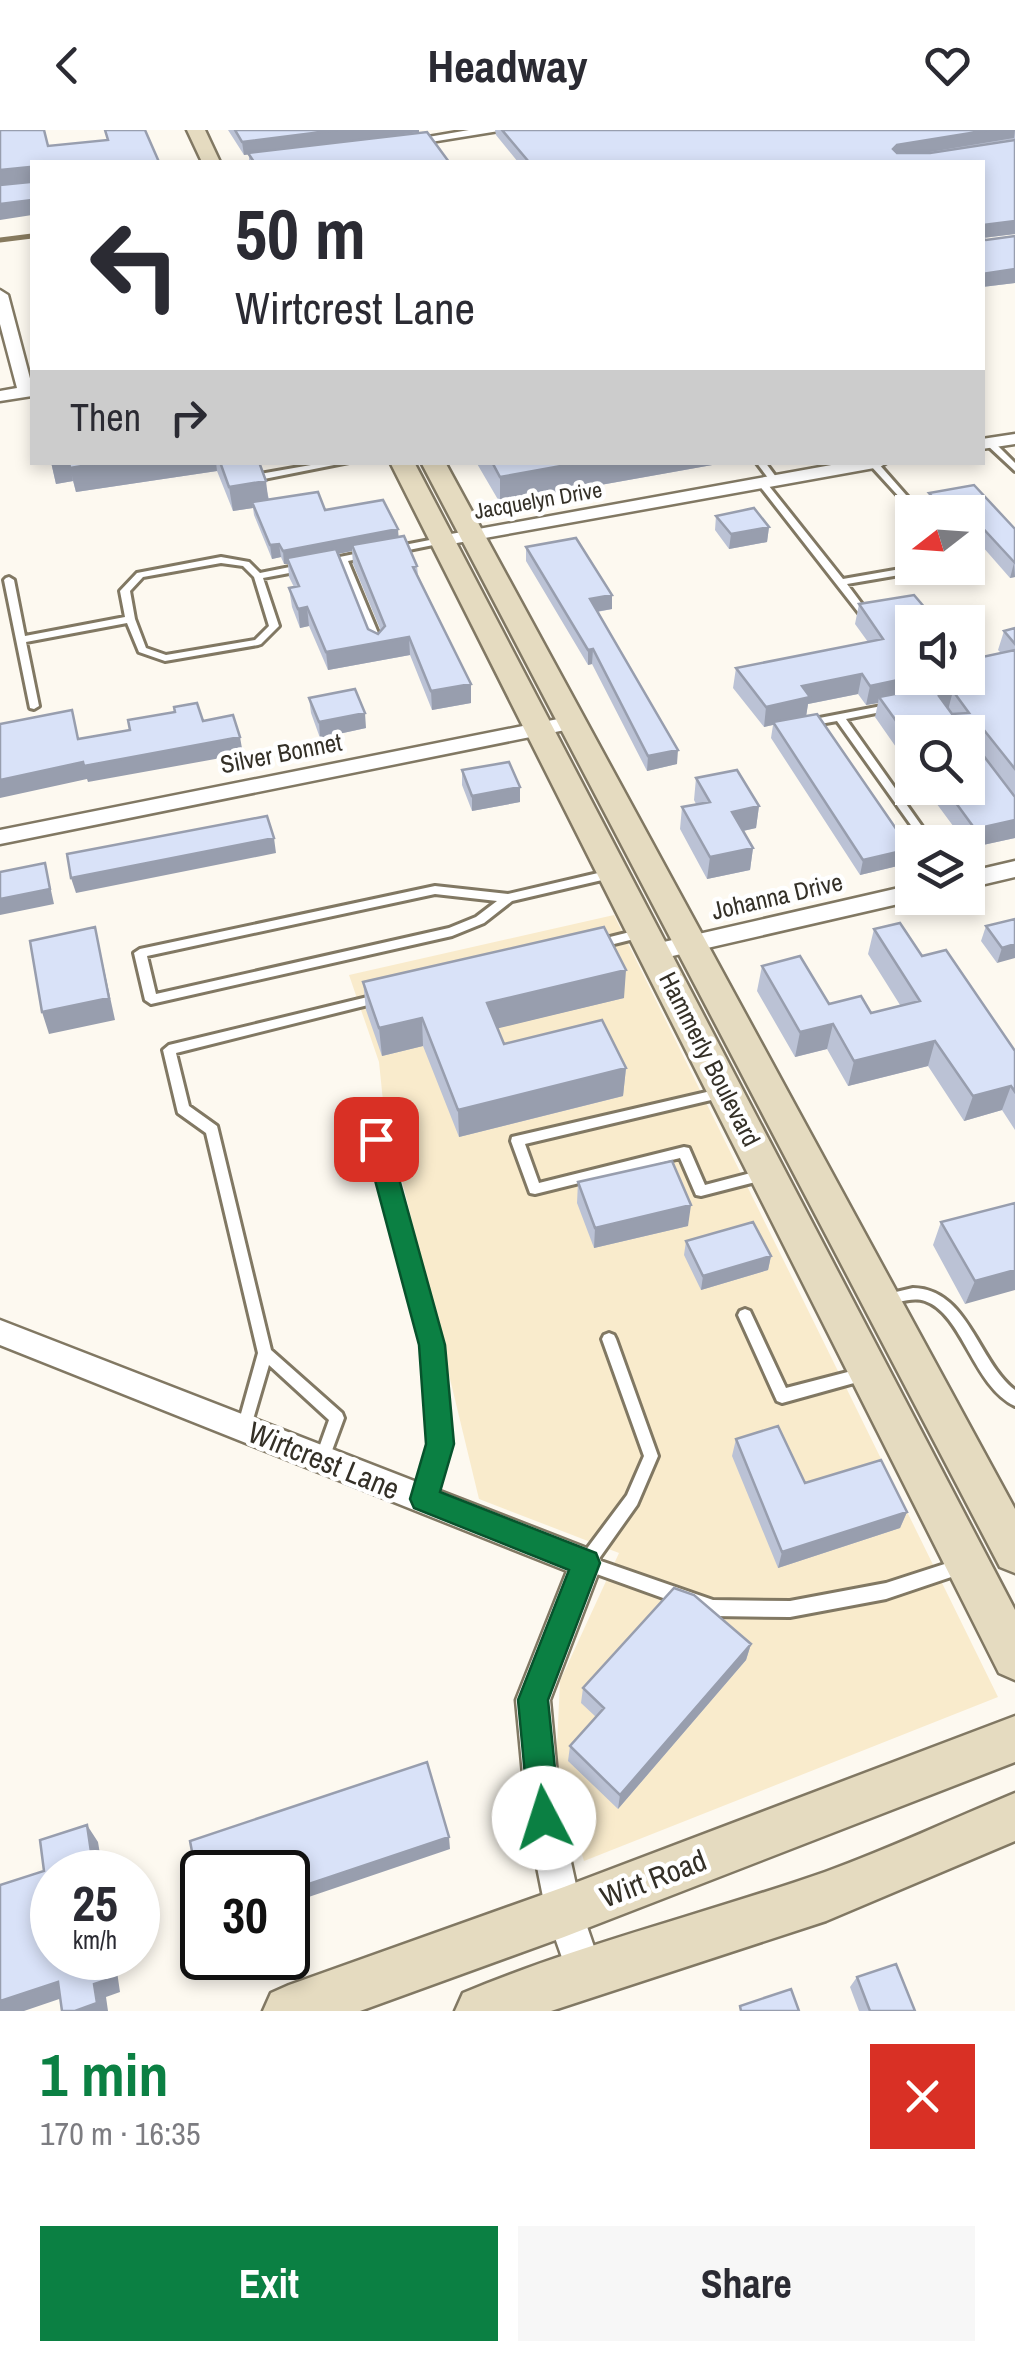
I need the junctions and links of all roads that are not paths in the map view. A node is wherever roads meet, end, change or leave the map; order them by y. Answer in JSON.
{"nodes":[{"id":1,"x":196,"y":130,"type":"edge"},
{"id":2,"x":499,"y":130,"type":"edge"},
{"id":3,"x":382,"y":145,"type":"edge"},
{"id":4,"x":210,"y":160,"type":"edge"},
{"id":5,"x":0,"y":295,"type":"edge"},
{"id":6,"x":29,"y":392,"type":"edge"},
{"id":7,"x":0,"y":396,"type":"edge"},
{"id":8,"x":1015,"y":439,"type":"edge"},
{"id":9,"x":986,"y":444,"type":"edge"},
{"id":10,"x":329,"y":465,"type":"edge"},
{"id":11,"x":403,"y":465,"type":"edge"},
{"id":12,"x":435,"y":465,"type":"edge"},
{"id":13,"x":761,"y":465,"type":"edge"},
{"id":14,"x":866,"y":465,"type":"edge"},
{"id":15,"x":879,"y":465,"type":"edge"},
{"id":16,"x":1015,"y":468,"type":"edge"},
{"id":17,"x":243,"y":480,"type":"edge"},
{"id":18,"x":768,"y":482,"type":"junction"},
{"id":19,"x":903,"y":495,"type":"edge"},
{"id":20,"x":472,"y":534,"type":"junction"},
{"id":21,"x":440,"y":541,"type":"junction"},
{"id":22,"x":343,"y":560,"type":"junction"},
{"id":23,"x":895,"y":573,"type":"edge"},
{"id":24,"x":258,"y":576,"type":"junction"},
{"id":25,"x":10,"y":580,"type":"dead end"},
{"id":26,"x":841,"y":582,"type":"junction"},
{"id":27,"x":865,"y":615,"type":"edge"},
{"id":28,"x":130,"y":619,"type":"junction"},
{"id":29,"x":21,"y":640,"type":"junction"},
{"id":30,"x":378,"y":646,"type":"edge"},
{"id":31,"x":907,"y":704,"type":"edge"},
{"id":32,"x":34,"y":706,"type":"dead end"},
{"id":33,"x":839,"y":717,"type":"junction"},
{"id":34,"x":573,"y":722,"type":"junction"},
{"id":35,"x":804,"y":724,"type":"edge"},
{"id":36,"x":538,"y":729,"type":"junction"},
{"id":37,"x":916,"y":825,"type":"edge"},
{"id":38,"x":0,"y":837,"type":"edge"},
{"id":39,"x":1015,"y":869,"type":"edge"},
{"id":40,"x":614,"y":873,"type":"junction"},
{"id":41,"x":985,"y":876,"type":"edge"},
{"id":42,"x":895,"y":897,"type":"edge"},
{"id":43,"x":508,"y":898,"type":"junction"},
{"id":44,"x":650,"y":942,"type":"junction"},
{"id":45,"x":692,"y":944,"type":"junction"},
{"id":46,"x":588,"y":947,"type":"edge"},
{"id":47,"x":398,"y":994,"type":"edge"},
{"id":48,"x":726,"y":1092,"type":"junction"},
{"id":49,"x":367,"y":1105,"type":"dead end"},
{"id":50,"x":768,"y":1173,"type":"junction"},
{"id":51,"x":848,"y":1238,"type":"junction"},
{"id":52,"x":806,"y":1248,"type":"junction"},
{"id":53,"x":882,"y":1301,"type":"junction"},
{"id":54,"x":745,"y":1315,"type":"dead end"},
{"id":55,"x":0,"y":1332,"type":"edge"},
{"id":56,"x":609,"y":1339,"type":"dead end"},
{"id":57,"x":265,"y":1352,"type":"junction"},
{"id":58,"x":870,"y":1372,"type":"junction"},
{"id":59,"x":1015,"y":1399,"type":"edge"},
{"id":60,"x":244,"y":1428,"type":"junction"},
{"id":61,"x":322,"y":1459,"type":"junction"},
{"id":62,"x":424,"y":1499,"type":"junction"},
{"id":63,"x":1015,"y":1552,"type":"edge"},
{"id":64,"x":586,"y":1563,"type":"junction"},
{"id":65,"x":968,"y":1565,"type":"junction"},
{"id":66,"x":1015,"y":1657,"type":"edge"},
{"id":67,"x":1015,"y":1739,"type":"edge"},
{"id":68,"x":1015,"y":1817,"type":"edge"},
{"id":69,"x":564,"y":1912,"type":"junction"},
{"id":70,"x":585,"y":1973,"type":"junction"},
{"id":71,"x":289,"y":2011,"type":"edge"},
{"id":72,"x":481,"y":2011,"type":"edge"}],
"edges":[{"from":1,"to":4,"type":"main road"},
{"from":2,"to":3,"type":"street"},
{"from":5,"to":6,"type":"street"},
{"from":6,"to":7,"type":"street"},
{"from":8,"to":9,"type":"street"},
{"from":9,"to":16,"type":"lane"},
{"from":10,"to":17,"type":"lane"},
{"from":11,"to":21,"type":"main road","name":"Hammerly Boulevard"},
{"from":12,"to":20,"type":"main road","name":"Hammerly Boulevard"},
{"from":13,"to":18,"type":"lane"},
{"from":14,"to":18,"type":"street","name":"Jacquelyn Drive"},
{"from":15,"to":19,"type":"lane"},
{"from":18,"to":20,"type":"street","name":"Jacquelyn Drive"},
{"from":18,"to":26,"type":"lane"},
{"from":20,"to":21,"type":"street","name":"Jacquelyn Drive"},
{"from":20,"to":34,"type":"main road","name":"Hammerly Boulevard"},
{"from":21,"to":22,"type":"lane"},
{"from":21,"to":36,"type":"main road","name":"Hammerly Boulevard"},
{"from":22,"to":24,"type":"lane"},
{"from":22,"to":30,"type":"lane"},
{"from":23,"to":26,"type":"lane"},
{"from":24,"to":28,"type":"lane"},
{"from":24,"to":28,"type":"lane"},
{"from":25,"to":29,"type":"lane"},
{"from":26,"to":27,"type":"lane"},
{"from":28,"to":29,"type":"lane"},
{"from":29,"to":32,"type":"lane"},
{"from":31,"to":33,"type":"lane"},
{"from":33,"to":35,"type":"lane"},
{"from":33,"to":37,"type":"lane"},
{"from":34,"to":36,"type":"street","name":"Silver Bonnet"},
{"from":34,"to":45,"type":"main road","name":"Hammerly Boulevard"},
{"from":36,"to":38,"type":"street","name":"Silver Bonnet"},
{"from":36,"to":40,"type":"main road","name":"Hammerly Boulevard"},
{"from":39,"to":41,"type":"street"},
{"from":40,"to":43,"type":"lane"},
{"from":40,"to":44,"type":"main road","name":"Hammerly Boulevard"},
{"from":42,"to":45,"type":"street","name":"Johanna Drive"},
{"from":43,"to":43,"type":"lane"},
{"from":44,"to":45,"type":"street","name":"Johanna Drive"},
{"from":44,"to":46,"type":"lane"},
{"from":44,"to":48,"type":"main road","name":"Hammerly Boulevard"},
{"from":45,"to":51,"type":"main road","name":"Hammerly Boulevard"},
{"from":47,"to":57,"type":"lane"},
{"from":48,"to":50,"type":"main road","name":"Hammerly Boulevard"},
{"from":48,"to":50,"type":"lane"},
{"from":49,"to":62,"type":"lane"},
{"from":50,"to":52,"type":"main road","name":"Hammerly Boulevard"},
{"from":51,"to":52,"type":"main road"},
{"from":51,"to":53,"type":"main road","name":"Hammerly Boulevard"},
{"from":52,"to":58,"type":"main road","name":"Hammerly Boulevard"},
{"from":53,"to":59,"type":"lane"},
{"from":53,"to":63,"type":"main road","name":"Hammerly Boulevard"},
{"from":54,"to":58,"type":"lane"},
{"from":55,"to":60,"type":"street","name":"Wirtcrest Lane"},
{"from":56,"to":64,"type":"lane"},
{"from":57,"to":60,"type":"lane"},
{"from":57,"to":61,"type":"lane"},
{"from":58,"to":65,"type":"main road","name":"Hammerly Boulevard"},
{"from":60,"to":61,"type":"street","name":"Wirtcrest Lane"},
{"from":61,"to":62,"type":"street","name":"Wirtcrest Lane"},
{"from":62,"to":64,"type":"street","name":"Wirtcrest Lane"},
{"from":64,"to":65,"type":"lane"},
{"from":64,"to":69,"type":"street"},
{"from":65,"to":66,"type":"main road","name":"Hammerly Boulevard"},
{"from":67,"to":69,"type":"main road","name":"Wirt Road"},
{"from":68,"to":70,"type":"main road"},
{"from":69,"to":70,"type":"street"},
{"from":69,"to":71,"type":"main road","name":"Wirt Road"},
{"from":70,"to":72,"type":"main road"}]}
